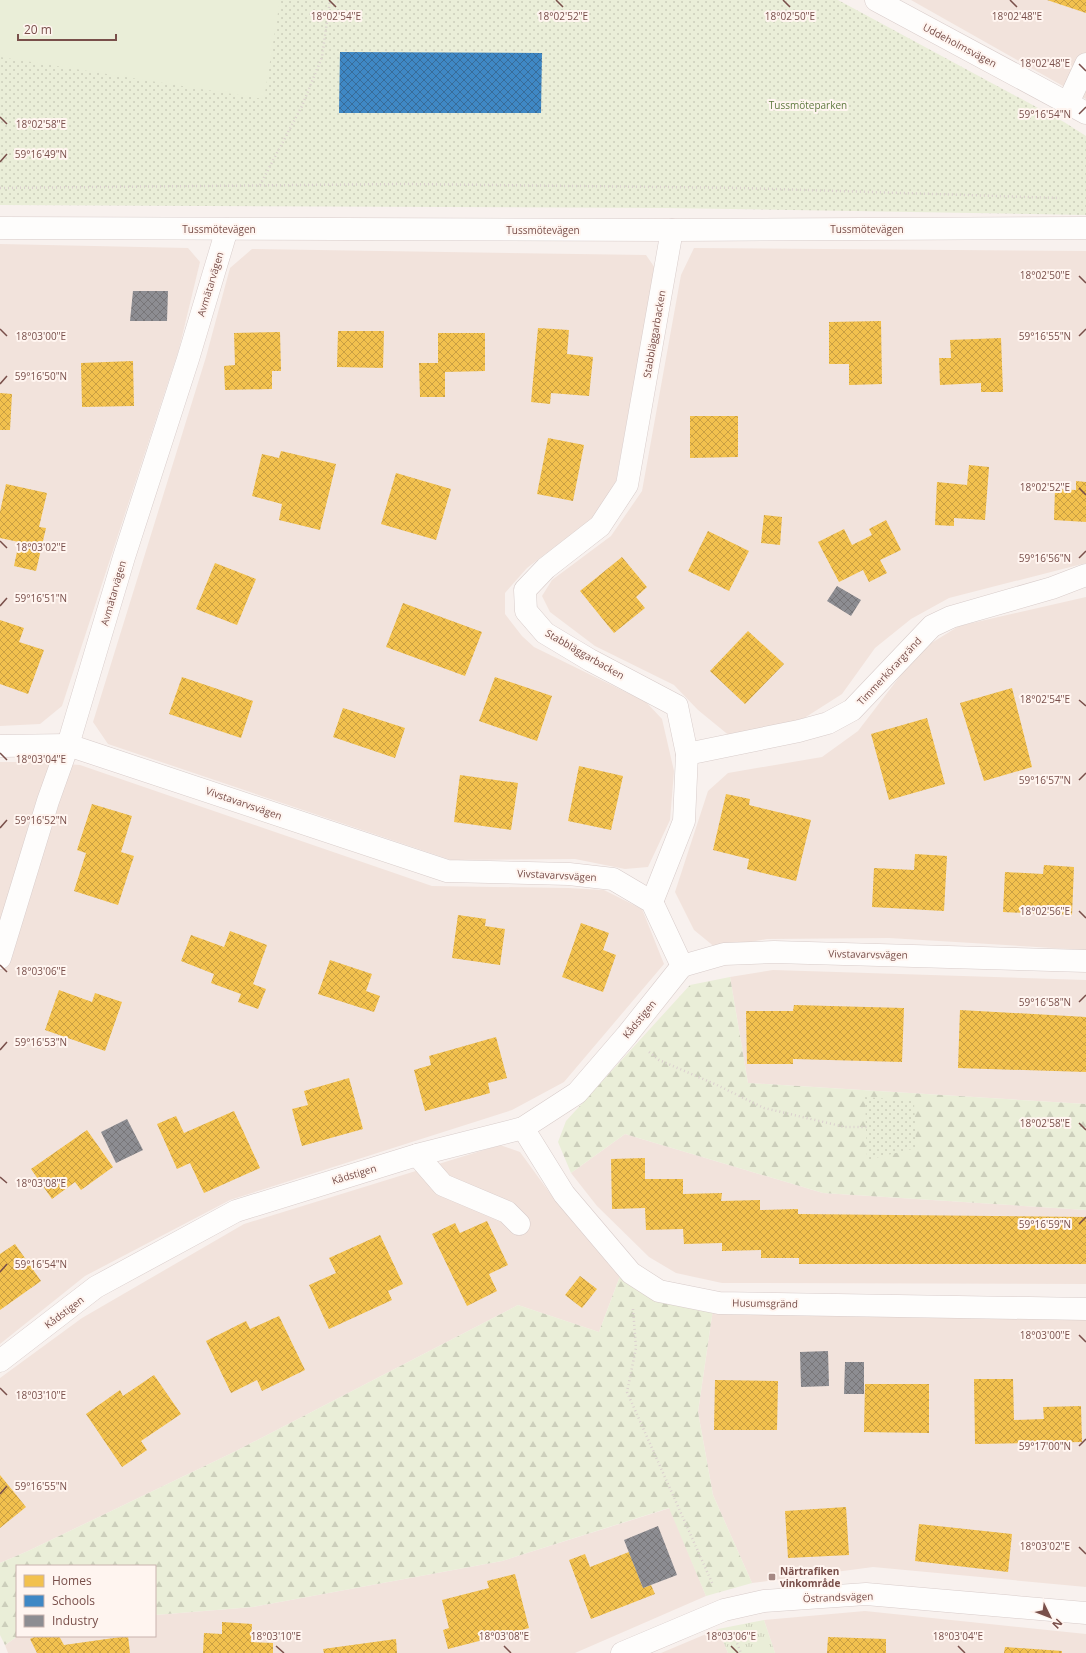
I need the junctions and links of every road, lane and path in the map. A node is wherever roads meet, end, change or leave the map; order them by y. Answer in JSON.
{"nodes":[{"id":1,"x":330,"y":0,"type":"edge"},
{"id":2,"x":876,"y":0,"type":"edge"},
{"id":3,"x":1086,"y":64,"type":"edge"},
{"id":4,"x":1077,"y":108,"type":"edge"},
{"id":5,"x":260,"y":185,"type":"junction"},
{"id":6,"x":0,"y":188,"type":"edge"},
{"id":7,"x":1062,"y":198,"type":"dead end"},
{"id":8,"x":0,"y":228,"type":"edge"},
{"id":9,"x":1086,"y":228,"type":"edge"},
{"id":10,"x":227,"y":229,"type":"junction"},
{"id":11,"x":672,"y":230,"type":"junction"},
{"id":12,"x":1086,"y":575,"type":"edge"},
{"id":13,"x":68,"y":745,"type":"junction"},
{"id":14,"x":0,"y":746,"type":"edge"},
{"id":15,"x":687,"y":754,"type":"junction"},
{"id":16,"x":652,"y":902,"type":"junction"},
{"id":17,"x":0,"y":958,"type":"edge"},
{"id":18,"x":1086,"y":961,"type":"edge"},
{"id":19,"x":682,"y":966,"type":"junction"},
{"id":20,"x":627,"y":1035,"type":"junction"},
{"id":21,"x":866,"y":1127,"type":"dead end"},
{"id":22,"x":523,"y":1128,"type":"junction"},
{"id":23,"x":417,"y":1155,"type":"junction"},
{"id":24,"x":519,"y":1224,"type":"dead end"},
{"id":25,"x":631,"y":1273,"type":"junction"},
{"id":26,"x":1086,"y":1309,"type":"edge"},
{"id":27,"x":0,"y":1361,"type":"edge"},
{"id":28,"x":724,"y":1610,"type":"junction"},
{"id":29,"x":1086,"y":1613,"type":"edge"},
{"id":30,"x":622,"y":1653,"type":"edge"},
{"id":31,"x":741,"y":1653,"type":"edge"}],
"edges":[{"from":1,"to":5,"type":"path"},
{"from":2,"to":4,"type":"street","name":"Uddeholmsvägen"},
{"from":3,"to":4,"type":"street"},
{"from":5,"to":6,"type":"path"},
{"from":5,"to":7,"type":"path"},
{"from":8,"to":10,"type":"street","name":"Tussmötevägen"},
{"from":9,"to":11,"type":"street","name":"Tussmötevägen"},
{"from":10,"to":11,"type":"street","name":"Tussmötevägen"},
{"from":10,"to":13,"type":"street","name":"Avmätarvägen"},
{"from":11,"to":15,"type":"street","name":"Stabbläggarbacken"},
{"from":12,"to":15,"type":"street","name":"Timmerkörargränd"},
{"from":13,"to":14,"type":"street","name":"Vivstavarvsvägen"},
{"from":13,"to":16,"type":"street","name":"Vivstavarvsvägen"},
{"from":13,"to":17,"type":"street","name":"Avmätarvägen"},
{"from":15,"to":16,"type":"street","name":"Stabbläggarbacken"},
{"from":16,"to":19,"type":"street"},
{"from":18,"to":19,"type":"street","name":"Vivstavarvsvägen"},
{"from":19,"to":20,"type":"street","name":"Kådstigen"},
{"from":20,"to":21,"type":"path"},
{"from":20,"to":22,"type":"street","name":"Kådstigen"},
{"from":22,"to":23,"type":"street","name":"Kådstigen"},
{"from":22,"to":25,"type":"street","name":"Husumsgränd"},
{"from":23,"to":24,"type":"street"},
{"from":23,"to":27,"type":"street","name":"Kådstigen"},
{"from":25,"to":26,"type":"street","name":"Husumsgränd"},
{"from":25,"to":28,"type":"path"},
{"from":28,"to":29,"type":"street","name":"Östrandsvägen"},
{"from":28,"to":30,"type":"street","name":"Östrandsvägen"},
{"from":28,"to":31,"type":"path"}]}
